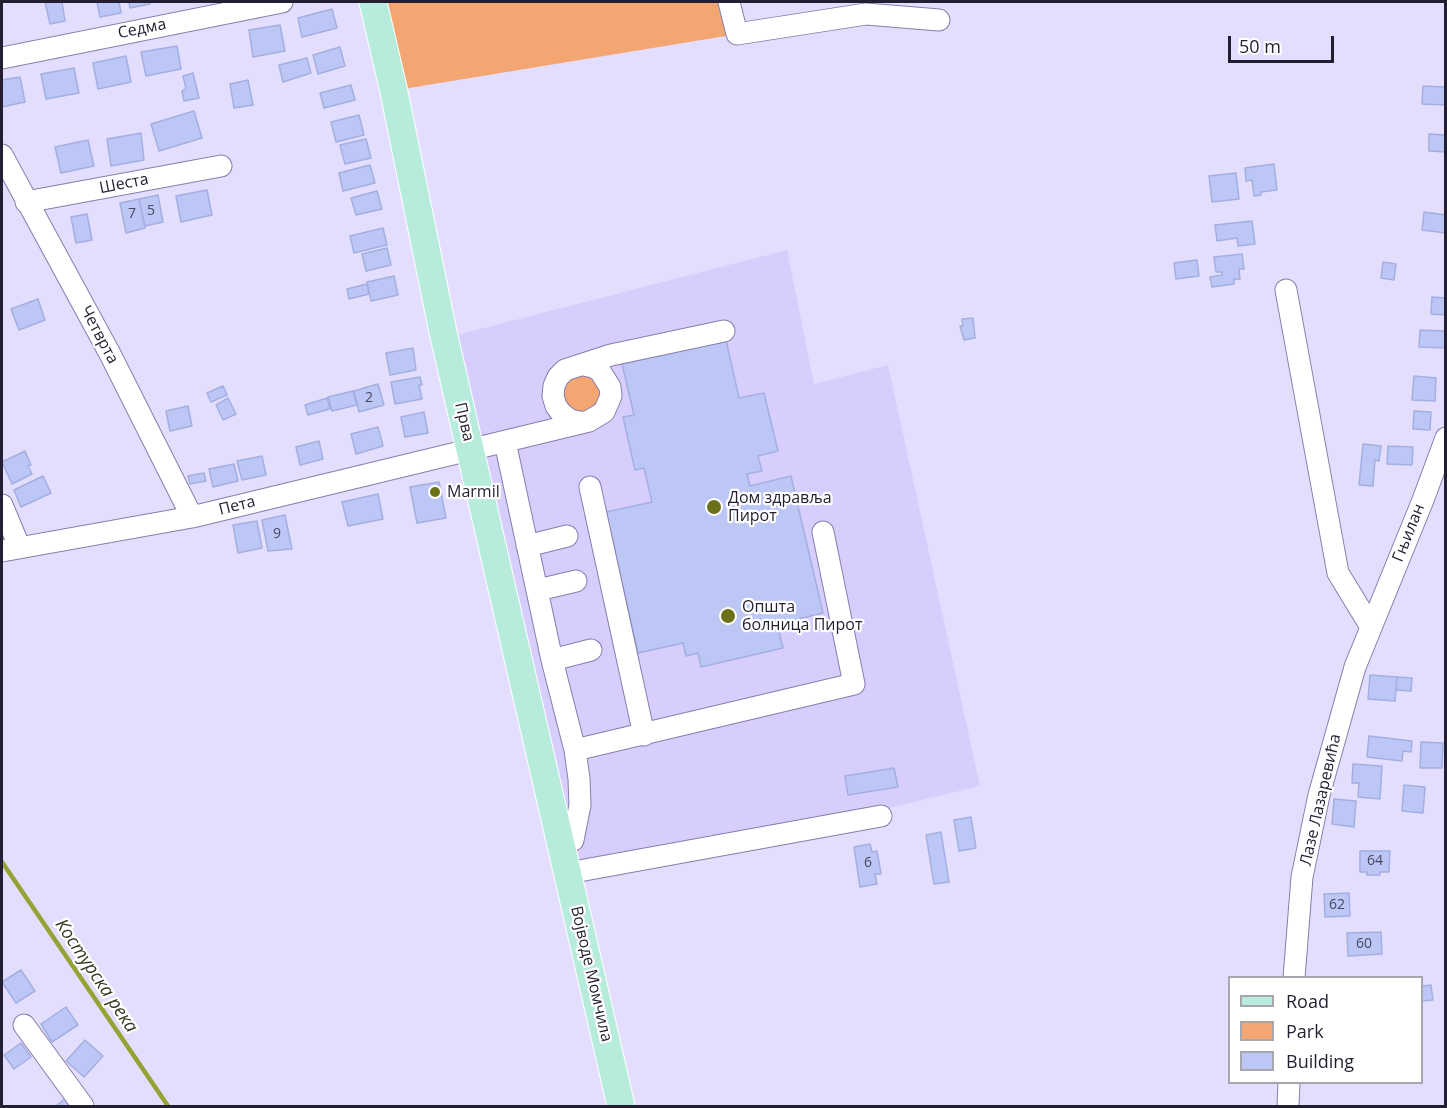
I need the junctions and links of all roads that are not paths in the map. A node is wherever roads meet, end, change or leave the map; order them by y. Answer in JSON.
{"nodes":[{"id":1,"x":282,"y":2,"type":"edge"},
{"id":2,"x":373,"y":2,"type":"edge"},
{"id":3,"x":729,"y":2,"type":"edge"},
{"id":4,"x":939,"y":20,"type":"dead end"},
{"id":5,"x":2,"y":57,"type":"edge"},
{"id":6,"x":2,"y":155,"type":"edge"},
{"id":7,"x":221,"y":165,"type":"dead end"},
{"id":8,"x":26,"y":202,"type":"junction"},
{"id":9,"x":1286,"y":290,"type":"dead end"},
{"id":10,"x":724,"y":331,"type":"dead end"},
{"id":11,"x":584,"y":364,"type":"junction"},
{"id":12,"x":579,"y":422,"type":"junction"},
{"id":13,"x":1446,"y":438,"type":"edge"},
{"id":14,"x":505,"y":442,"type":"junction"},
{"id":15,"x":470,"y":449,"type":"junction"},
{"id":16,"x":590,"y":488,"type":"dead end"},
{"id":17,"x":2,"y":504,"type":"edge"},
{"id":18,"x":192,"y":517,"type":"junction"},
{"id":19,"x":823,"y":532,"type":"dead end"},
{"id":20,"x":567,"y":536,"type":"dead end"},
{"id":21,"x":527,"y":546,"type":"junction"},
{"id":22,"x":10,"y":548,"type":"edge"},
{"id":23,"x":576,"y":581,"type":"dead end"},
{"id":24,"x":538,"y":590,"type":"junction"},
{"id":25,"x":1371,"y":627,"type":"junction"},
{"id":26,"x":591,"y":650,"type":"dead end"},
{"id":27,"x":552,"y":660,"type":"junction"},
{"id":28,"x":644,"y":735,"type":"junction"},
{"id":29,"x":574,"y":750,"type":"junction"},
{"id":30,"x":881,"y":816,"type":"dead end"},
{"id":31,"x":561,"y":842,"type":"junction"},
{"id":32,"x":568,"y":873,"type":"junction"},
{"id":33,"x":1294,"y":976,"type":"edge"},
{"id":34,"x":24,"y":1025,"type":"dead end"},
{"id":35,"x":1289,"y":1084,"type":"edge"},
{"id":36,"x":83,"y":1107,"type":"edge"},
{"id":37,"x":621,"y":1107,"type":"edge"},
{"id":38,"x":1288,"y":1107,"type":"edge"}],
"edges":[{"from":1,"to":5,"type":"street","name":"Седма"},
{"from":2,"to":15,"type":"main road","name":"Прва"},
{"from":3,"to":4,"type":"street"},
{"from":6,"to":8,"type":"street","name":"Четврта"},
{"from":7,"to":8,"type":"street","name":"Шеста"},
{"from":8,"to":18,"type":"street","name":"Четврта"},
{"from":9,"to":25,"type":"street"},
{"from":10,"to":11,"type":"street"},
{"from":11,"to":12,"type":"street"},
{"from":11,"to":12,"type":"street"},
{"from":12,"to":14,"type":"street","name":"Пета"},
{"from":13,"to":25,"type":"street","name":"Гњилан"},
{"from":14,"to":15,"type":"street","name":"Пета"},
{"from":14,"to":21,"type":"street"},
{"from":15,"to":18,"type":"street","name":"Пета"},
{"from":15,"to":31,"type":"main road","name":"Прва"},
{"from":16,"to":28,"type":"street"},
{"from":17,"to":22,"type":"street"},
{"from":18,"to":22,"type":"street","name":"Пета"},
{"from":19,"to":28,"type":"street"},
{"from":20,"to":21,"type":"street"},
{"from":21,"to":24,"type":"street"},
{"from":23,"to":24,"type":"street"},
{"from":24,"to":27,"type":"street"},
{"from":25,"to":33,"type":"street","name":"Лазе Лазаревића"},
{"from":26,"to":27,"type":"street"},
{"from":27,"to":29,"type":"street"},
{"from":28,"to":29,"type":"street"},
{"from":29,"to":31,"type":"street"},
{"from":30,"to":32,"type":"street"},
{"from":31,"to":32,"type":"main road","name":"Војводе Момчила"},
{"from":32,"to":37,"type":"main road","name":"Војводе Момчила"},
{"from":34,"to":36,"type":"street"},
{"from":35,"to":38,"type":"street"}]}
